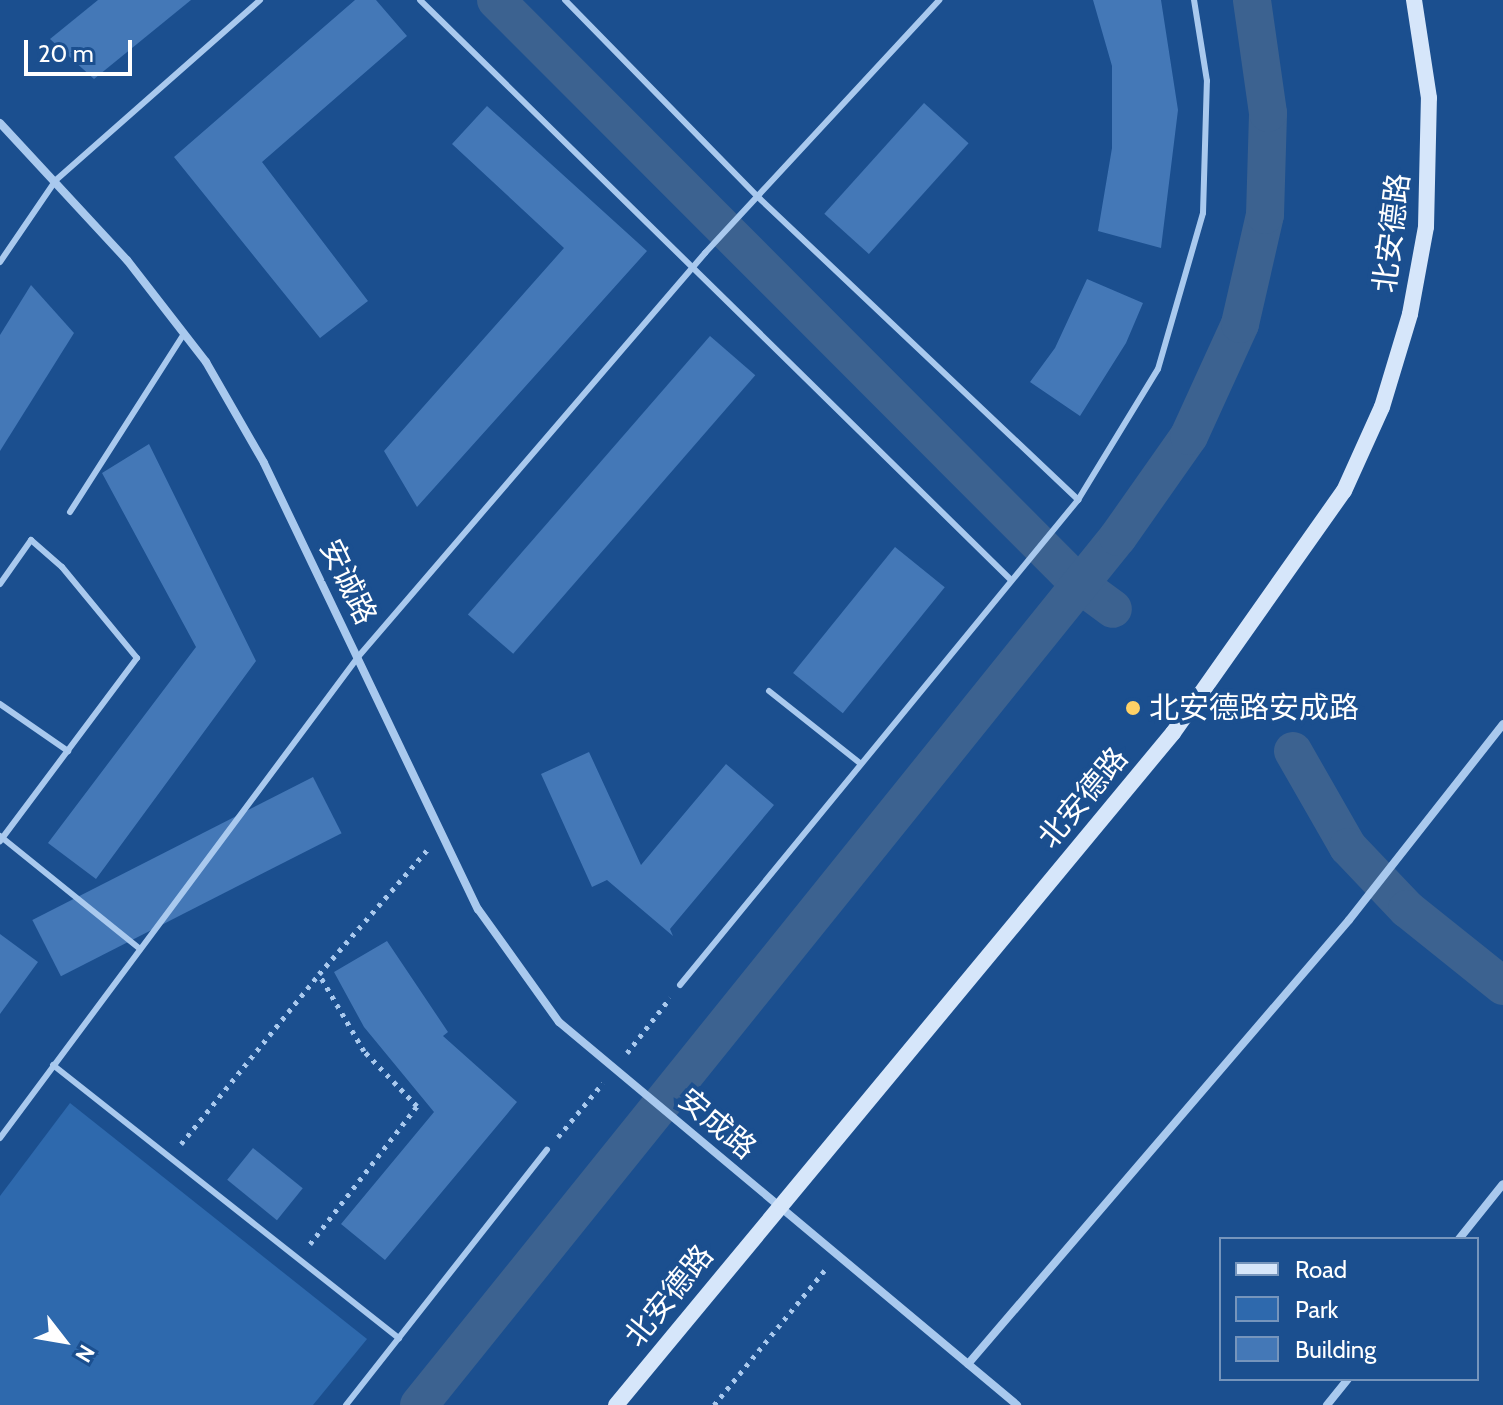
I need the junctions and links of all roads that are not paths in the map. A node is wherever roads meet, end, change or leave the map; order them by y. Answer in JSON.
{"nodes":[{"id":1,"x":260,"y":0,"type":"edge"},
{"id":2,"x":420,"y":0,"type":"edge"},
{"id":3,"x":565,"y":0,"type":"edge"},
{"id":4,"x":939,"y":0,"type":"edge"},
{"id":5,"x":1194,"y":0,"type":"edge"},
{"id":6,"x":1414,"y":0,"type":"edge"},
{"id":7,"x":0,"y":123,"type":"edge"},
{"id":8,"x":56,"y":180,"type":"junction"},
{"id":9,"x":758,"y":197,"type":"junction"},
{"id":10,"x":0,"y":262,"type":"edge"},
{"id":11,"x":693,"y":268,"type":"junction"},
{"id":12,"x":184,"y":334,"type":"junction"},
{"id":13,"x":1078,"y":500,"type":"junction"},
{"id":14,"x":70,"y":512,"type":"dead end"},
{"id":15,"x":1010,"y":579,"type":"junction"},
{"id":16,"x":0,"y":584,"type":"edge"},
{"id":17,"x":358,"y":657,"type":"junction"},
{"id":18,"x":769,"y":691,"type":"dead end"},
{"id":19,"x":0,"y":704,"type":"edge"},
{"id":20,"x":1503,"y":724,"type":"edge"},
{"id":21,"x":68,"y":751,"type":"junction"},
{"id":22,"x":860,"y":763,"type":"junction"},
{"id":23,"x":1,"y":838,"type":"edge"},
{"id":24,"x":140,"y":949,"type":"junction"},
{"id":25,"x":680,"y":985,"type":"dead end"},
{"id":26,"x":53,"y":1065,"type":"junction"},
{"id":27,"x":624,"y":1077,"type":"joint"},
{"id":28,"x":0,"y":1138,"type":"edge"},
{"id":29,"x":547,"y":1150,"type":"dead end"},
{"id":30,"x":1503,"y":1184,"type":"edge"},
{"id":31,"x":778,"y":1208,"type":"junction"},
{"id":32,"x":1461,"y":1237,"type":"edge"},
{"id":33,"x":399,"y":1338,"type":"junction"},
{"id":34,"x":968,"y":1364,"type":"junction"},
{"id":35,"x":1346,"y":1381,"type":"edge"},
{"id":36,"x":346,"y":1405,"type":"edge"},
{"id":37,"x":616,"y":1405,"type":"edge"},
{"id":38,"x":1017,"y":1405,"type":"edge"},
{"id":39,"x":1327,"y":1405,"type":"edge"}],
"edges":[{"from":1,"to":8,"type":"lane"},
{"from":2,"to":11,"type":"lane"},
{"from":3,"to":9,"type":"lane"},
{"from":4,"to":9,"type":"lane"},
{"from":5,"to":13,"type":"lane"},
{"from":6,"to":31,"type":"street","name":"北安德路"},
{"from":7,"to":8,"type":"street","name":"安诚路"},
{"from":8,"to":10,"type":"lane"},
{"from":8,"to":12,"type":"street","name":"安诚路"},
{"from":9,"to":11,"type":"lane"},
{"from":9,"to":13,"type":"lane"},
{"from":11,"to":15,"type":"lane"},
{"from":11,"to":17,"type":"lane"},
{"from":12,"to":14,"type":"lane"},
{"from":12,"to":17,"type":"street","name":"安诚路"},
{"from":13,"to":15,"type":"lane"},
{"from":15,"to":22,"type":"lane"},
{"from":16,"to":21,"type":"lane"},
{"from":17,"to":24,"type":"lane"},
{"from":17,"to":27,"type":"street","name":"安诚路"},
{"from":18,"to":22,"type":"lane"},
{"from":19,"to":21,"type":"lane"},
{"from":20,"to":34,"type":"street"},
{"from":21,"to":23,"type":"lane"},
{"from":22,"to":25,"type":"lane"},
{"from":23,"to":24,"type":"lane"},
{"from":24,"to":26,"type":"lane"},
{"from":26,"to":28,"type":"lane"},
{"from":26,"to":33,"type":"lane"},
{"from":27,"to":31,"type":"street","name":"安成路"},
{"from":29,"to":33,"type":"lane"},
{"from":30,"to":32,"type":"street"},
{"from":31,"to":34,"type":"street","name":"安成路"},
{"from":31,"to":37,"type":"street","name":"北安德路"},
{"from":33,"to":36,"type":"lane"},
{"from":34,"to":38,"type":"street","name":"安成路"},
{"from":35,"to":39,"type":"street"}]}
